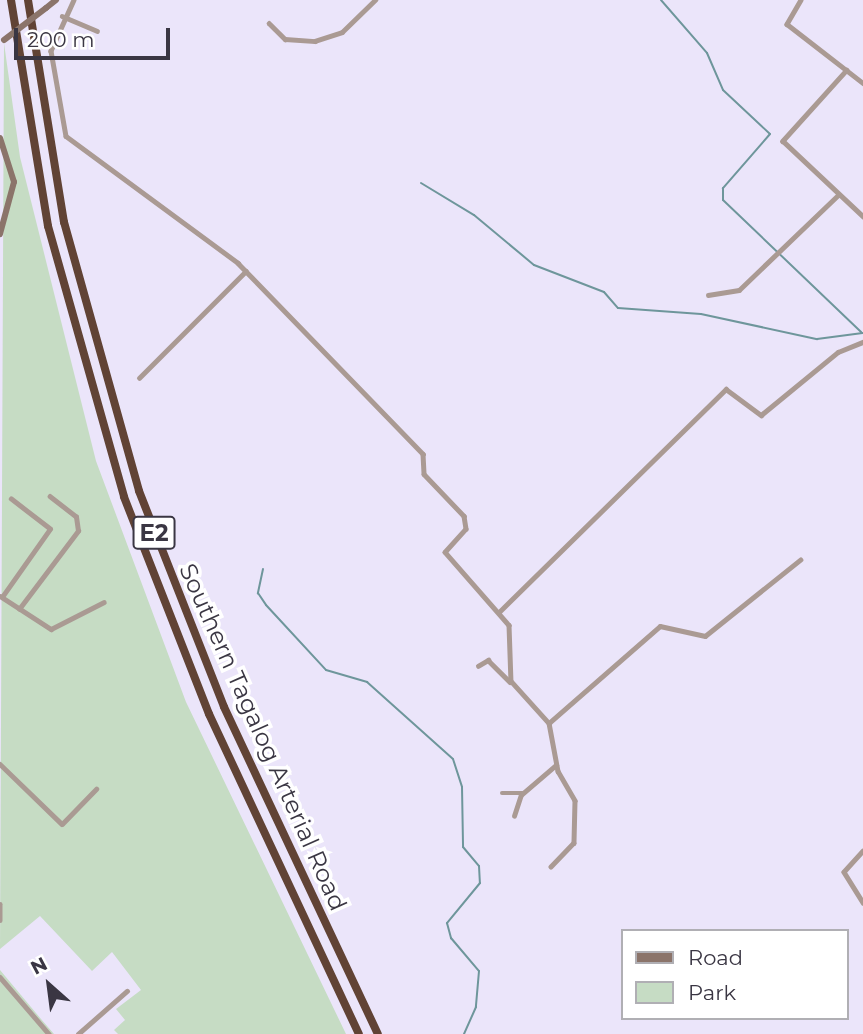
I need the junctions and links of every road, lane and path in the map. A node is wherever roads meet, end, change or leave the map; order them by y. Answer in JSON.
{"nodes":[{"id":1,"x":11,"y":0,"type":"edge"},
{"id":2,"x":28,"y":0,"type":"edge"},
{"id":3,"x":56,"y":0,"type":"edge"},
{"id":4,"x":74,"y":0,"type":"edge"},
{"id":5,"x":375,"y":0,"type":"edge"},
{"id":6,"x":801,"y":0,"type":"edge"},
{"id":7,"x":62,"y":16,"type":"junction"},
{"id":8,"x":269,"y":23,"type":"dead end"},
{"id":9,"x":97,"y":31,"type":"dead end"},
{"id":10,"x":2,"y":41,"type":"edge"},
{"id":11,"x":847,"y":70,"type":"junction"},
{"id":12,"x":863,"y":83,"type":"edge"},
{"id":13,"x":0,"y":138,"type":"edge"},
{"id":14,"x":837,"y":196,"type":"junction"},
{"id":15,"x":863,"y":216,"type":"edge"},
{"id":16,"x":0,"y":234,"type":"edge"},
{"id":17,"x":246,"y":271,"type":"junction"},
{"id":18,"x":708,"y":295,"type":"dead end"},
{"id":19,"x":863,"y":342,"type":"edge"},
{"id":20,"x":139,"y":377,"type":"dead end"},
{"id":21,"x":50,"y":497,"type":"dead end"},
{"id":22,"x":11,"y":499,"type":"dead end"},
{"id":23,"x":800,"y":560,"type":"dead end"},
{"id":24,"x":1,"y":596,"type":"edge"},
{"id":25,"x":104,"y":602,"type":"dead end"},
{"id":26,"x":19,"y":609,"type":"junction"},
{"id":27,"x":499,"y":612,"type":"junction"},
{"id":28,"x":478,"y":666,"type":"dead end"},
{"id":29,"x":511,"y":681,"type":"junction"},
{"id":30,"x":549,"y":723,"type":"junction"},
{"id":31,"x":0,"y":764,"type":"edge"},
{"id":32,"x":556,"y":765,"type":"junction"},
{"id":33,"x":96,"y":789,"type":"dead end"},
{"id":34,"x":502,"y":793,"type":"dead end"},
{"id":35,"x":525,"y":793,"type":"junction"},
{"id":36,"x":513,"y":816,"type":"dead end"},
{"id":37,"x":863,"y":851,"type":"edge"},
{"id":38,"x":551,"y":867,"type":"dead end"},
{"id":39,"x":863,"y":902,"type":"edge"},
{"id":40,"x":0,"y":904,"type":"edge"},
{"id":41,"x":0,"y":920,"type":"edge"},
{"id":42,"x":0,"y":976,"type":"edge"},
{"id":43,"x":127,"y":991,"type":"dead end"},
{"id":44,"x":48,"y":1034,"type":"edge"},
{"id":45,"x":78,"y":1034,"type":"edge"},
{"id":46,"x":359,"y":1034,"type":"edge"},
{"id":47,"x":378,"y":1034,"type":"edge"}],
"edges":[{"from":1,"to":46,"type":"highway","name":"Southern Tagalog Arterial Road","number":"E2"},
{"from":2,"to":47,"type":"highway","name":"Southern Tagalog Arterial Road","number":"E2"},
{"from":3,"to":10,"type":"main road","bridge":true},
{"from":4,"to":7,"type":"street"},
{"from":5,"to":8,"type":"street"},
{"from":6,"to":11,"type":"street"},
{"from":7,"to":9,"type":"street"},
{"from":7,"to":17,"type":"street"},
{"from":11,"to":12,"type":"street"},
{"from":11,"to":14,"type":"street"},
{"from":13,"to":16,"type":"main road"},
{"from":14,"to":15,"type":"street"},
{"from":14,"to":18,"type":"street"},
{"from":17,"to":20,"type":"street"},
{"from":17,"to":27,"type":"street"},
{"from":19,"to":27,"type":"street"},
{"from":21,"to":26,"type":"street"},
{"from":22,"to":24,"type":"street"},
{"from":23,"to":30,"type":"street"},
{"from":24,"to":26,"type":"street"},
{"from":25,"to":26,"type":"street"},
{"from":27,"to":29,"type":"street"},
{"from":28,"to":29,"type":"street"},
{"from":29,"to":30,"type":"street"},
{"from":30,"to":32,"type":"street"},
{"from":31,"to":33,"type":"street"},
{"from":32,"to":35,"type":"street"},
{"from":32,"to":38,"type":"street"},
{"from":34,"to":35,"type":"street"},
{"from":35,"to":36,"type":"street"},
{"from":37,"to":39,"type":"street"},
{"from":40,"to":41,"type":"street"},
{"from":42,"to":44,"type":"street"},
{"from":43,"to":45,"type":"street"}]}
